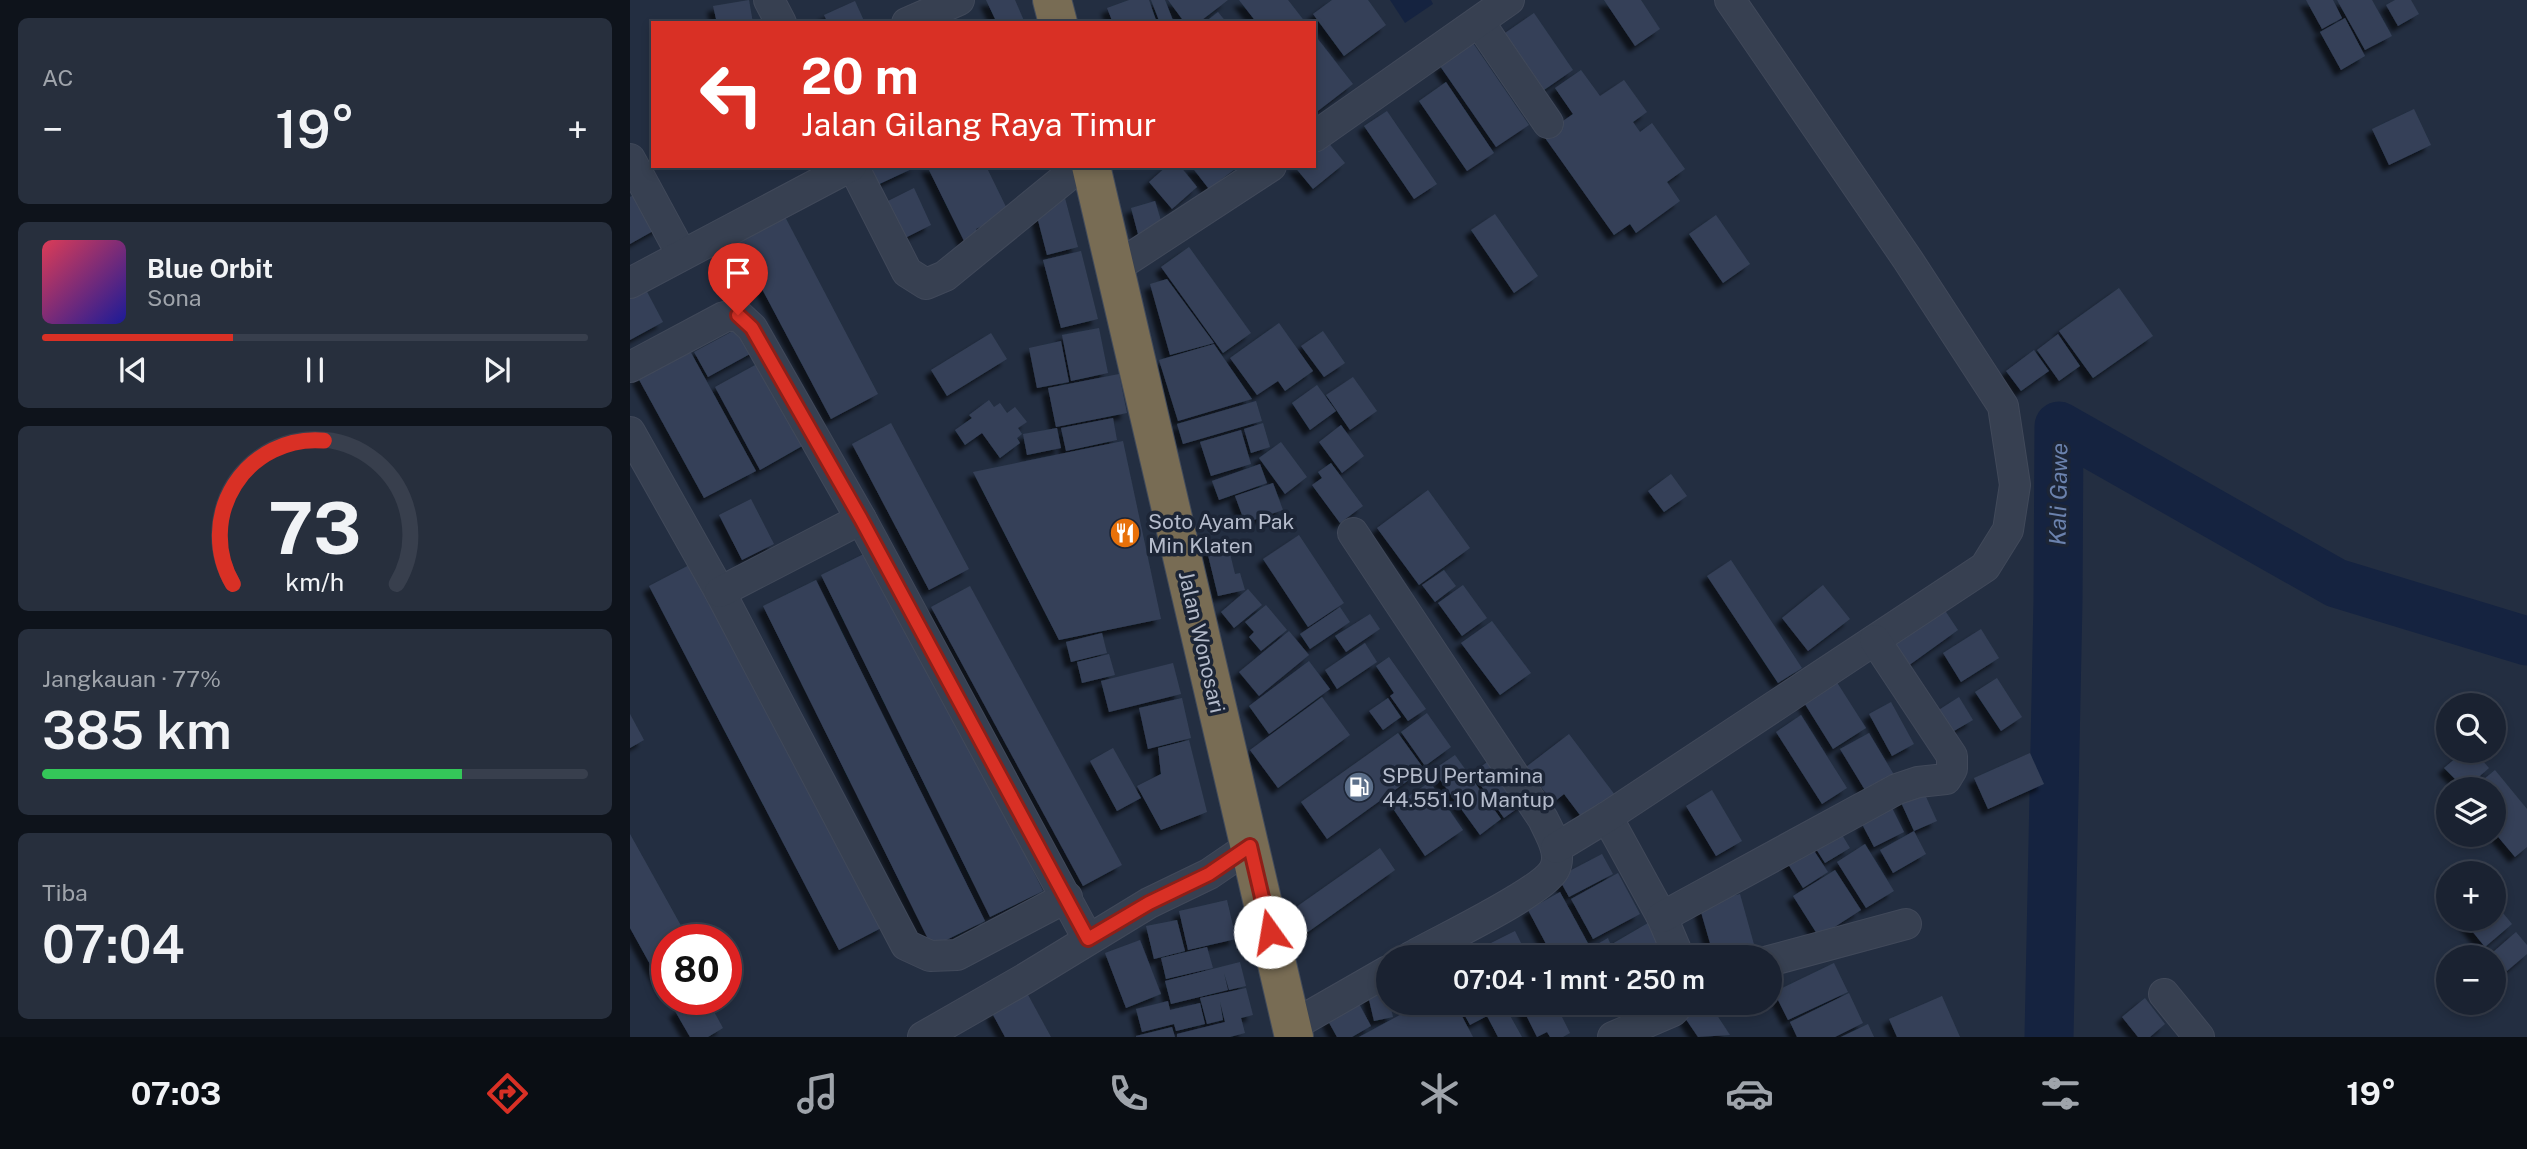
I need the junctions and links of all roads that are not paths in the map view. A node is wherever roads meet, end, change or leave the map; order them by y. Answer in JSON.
{"nodes":[{"id":1,"x":769,"y":0,"type":"edge"},
{"id":2,"x":959,"y":0,"type":"edge"},
{"id":3,"x":1052,"y":0,"type":"edge"},
{"id":4,"x":1509,"y":0,"type":"edge"},
{"id":5,"x":1730,"y":0,"type":"edge"},
{"id":6,"x":780,"y":21,"type":"edge"},
{"id":7,"x":912,"y":21,"type":"edge"},
{"id":8,"x":1057,"y":21,"type":"edge"},
{"id":9,"x":1479,"y":22,"type":"junction"},
{"id":10,"x":1548,"y":123,"type":"dead end"},
{"id":11,"x":1316,"y":136,"type":"edge"},
{"id":12,"x":630,"y":159,"type":"edge"},
{"id":13,"x":848,"y":168,"type":"edge"},
{"id":14,"x":853,"y":168,"type":"edge"},
{"id":15,"x":1078,"y":168,"type":"edge"},
{"id":16,"x":1091,"y":168,"type":"edge"},
{"id":17,"x":1268,"y":168,"type":"edge"},
{"id":18,"x":682,"y":255,"type":"junction"},
{"id":19,"x":1115,"y":268,"type":"junction"},
{"id":20,"x":630,"y":283,"type":"edge"},
{"id":21,"x":630,"y":367,"type":"edge"},
{"id":22,"x":630,"y":432,"type":"edge"},
{"id":23,"x":861,"y":519,"type":"junction"},
{"id":24,"x":1353,"y":533,"type":"dead end"},
{"id":25,"x":720,"y":592,"type":"junction"},
{"id":26,"x":1875,"y":640,"type":"junction"},
{"id":27,"x":1607,"y":817,"type":"junction"},
{"id":28,"x":1250,"y":846,"type":"junction"},
{"id":29,"x":1556,"y":848,"type":"junction"},
{"id":30,"x":1067,"y":897,"type":"junction"},
{"id":31,"x":1662,"y":917,"type":"junction"},
{"id":32,"x":1906,"y":924,"type":"dead end"},
{"id":33,"x":1088,"y":939,"type":"junction"},
{"id":34,"x":1433,"y":945,"type":"edge"},
{"id":35,"x":1674,"y":945,"type":"edge"},
{"id":36,"x":1782,"y":957,"type":"edge"},
{"id":37,"x":1376,"y":979,"type":"edge"},
{"id":38,"x":2164,"y":994,"type":"dead end"},
{"id":39,"x":1663,"y":1015,"type":"edge"},
{"id":40,"x":1293,"y":1031,"type":"edge"},
{"id":41,"x":923,"y":1037,"type":"edge"},
{"id":42,"x":1613,"y":1037,"type":"edge"},
{"id":43,"x":2199,"y":1037,"type":"edge"}],
"edges":[{"from":1,"to":6,"type":"street"},
{"from":2,"to":7,"type":"street"},
{"from":3,"to":8,"type":"highway"},
{"from":4,"to":9,"type":"street"},
{"from":5,"to":26,"type":"street"},
{"from":9,"to":10,"type":"street"},
{"from":9,"to":11,"type":"street"},
{"from":12,"to":18,"type":"street"},
{"from":13,"to":18,"type":"street"},
{"from":14,"to":15,"type":"street"},
{"from":16,"to":19,"type":"highway","name":"Jalan Wonosari"},
{"from":17,"to":19,"type":"street"},
{"from":18,"to":20,"type":"street"},
{"from":19,"to":28,"type":"highway","name":"Jalan Wonosari"},
{"from":21,"to":23,"type":"street"},
{"from":22,"to":25,"type":"street"},
{"from":23,"to":25,"type":"street"},
{"from":23,"to":30,"type":"street"},
{"from":24,"to":29,"type":"street"},
{"from":25,"to":30,"type":"street"},
{"from":26,"to":27,"type":"street"},
{"from":26,"to":31,"type":"street"},
{"from":27,"to":29,"type":"street"},
{"from":27,"to":31,"type":"street"},
{"from":28,"to":33,"type":"street"},
{"from":28,"to":40,"type":"highway","name":"Jalan Wonosari"},
{"from":29,"to":34,"type":"street"},
{"from":30,"to":33,"type":"street"},
{"from":31,"to":35,"type":"street"},
{"from":32,"to":36,"type":"street"},
{"from":33,"to":41,"type":"street"},
{"from":37,"to":40,"type":"street"},
{"from":38,"to":43,"type":"street"},
{"from":39,"to":42,"type":"street"}]}
